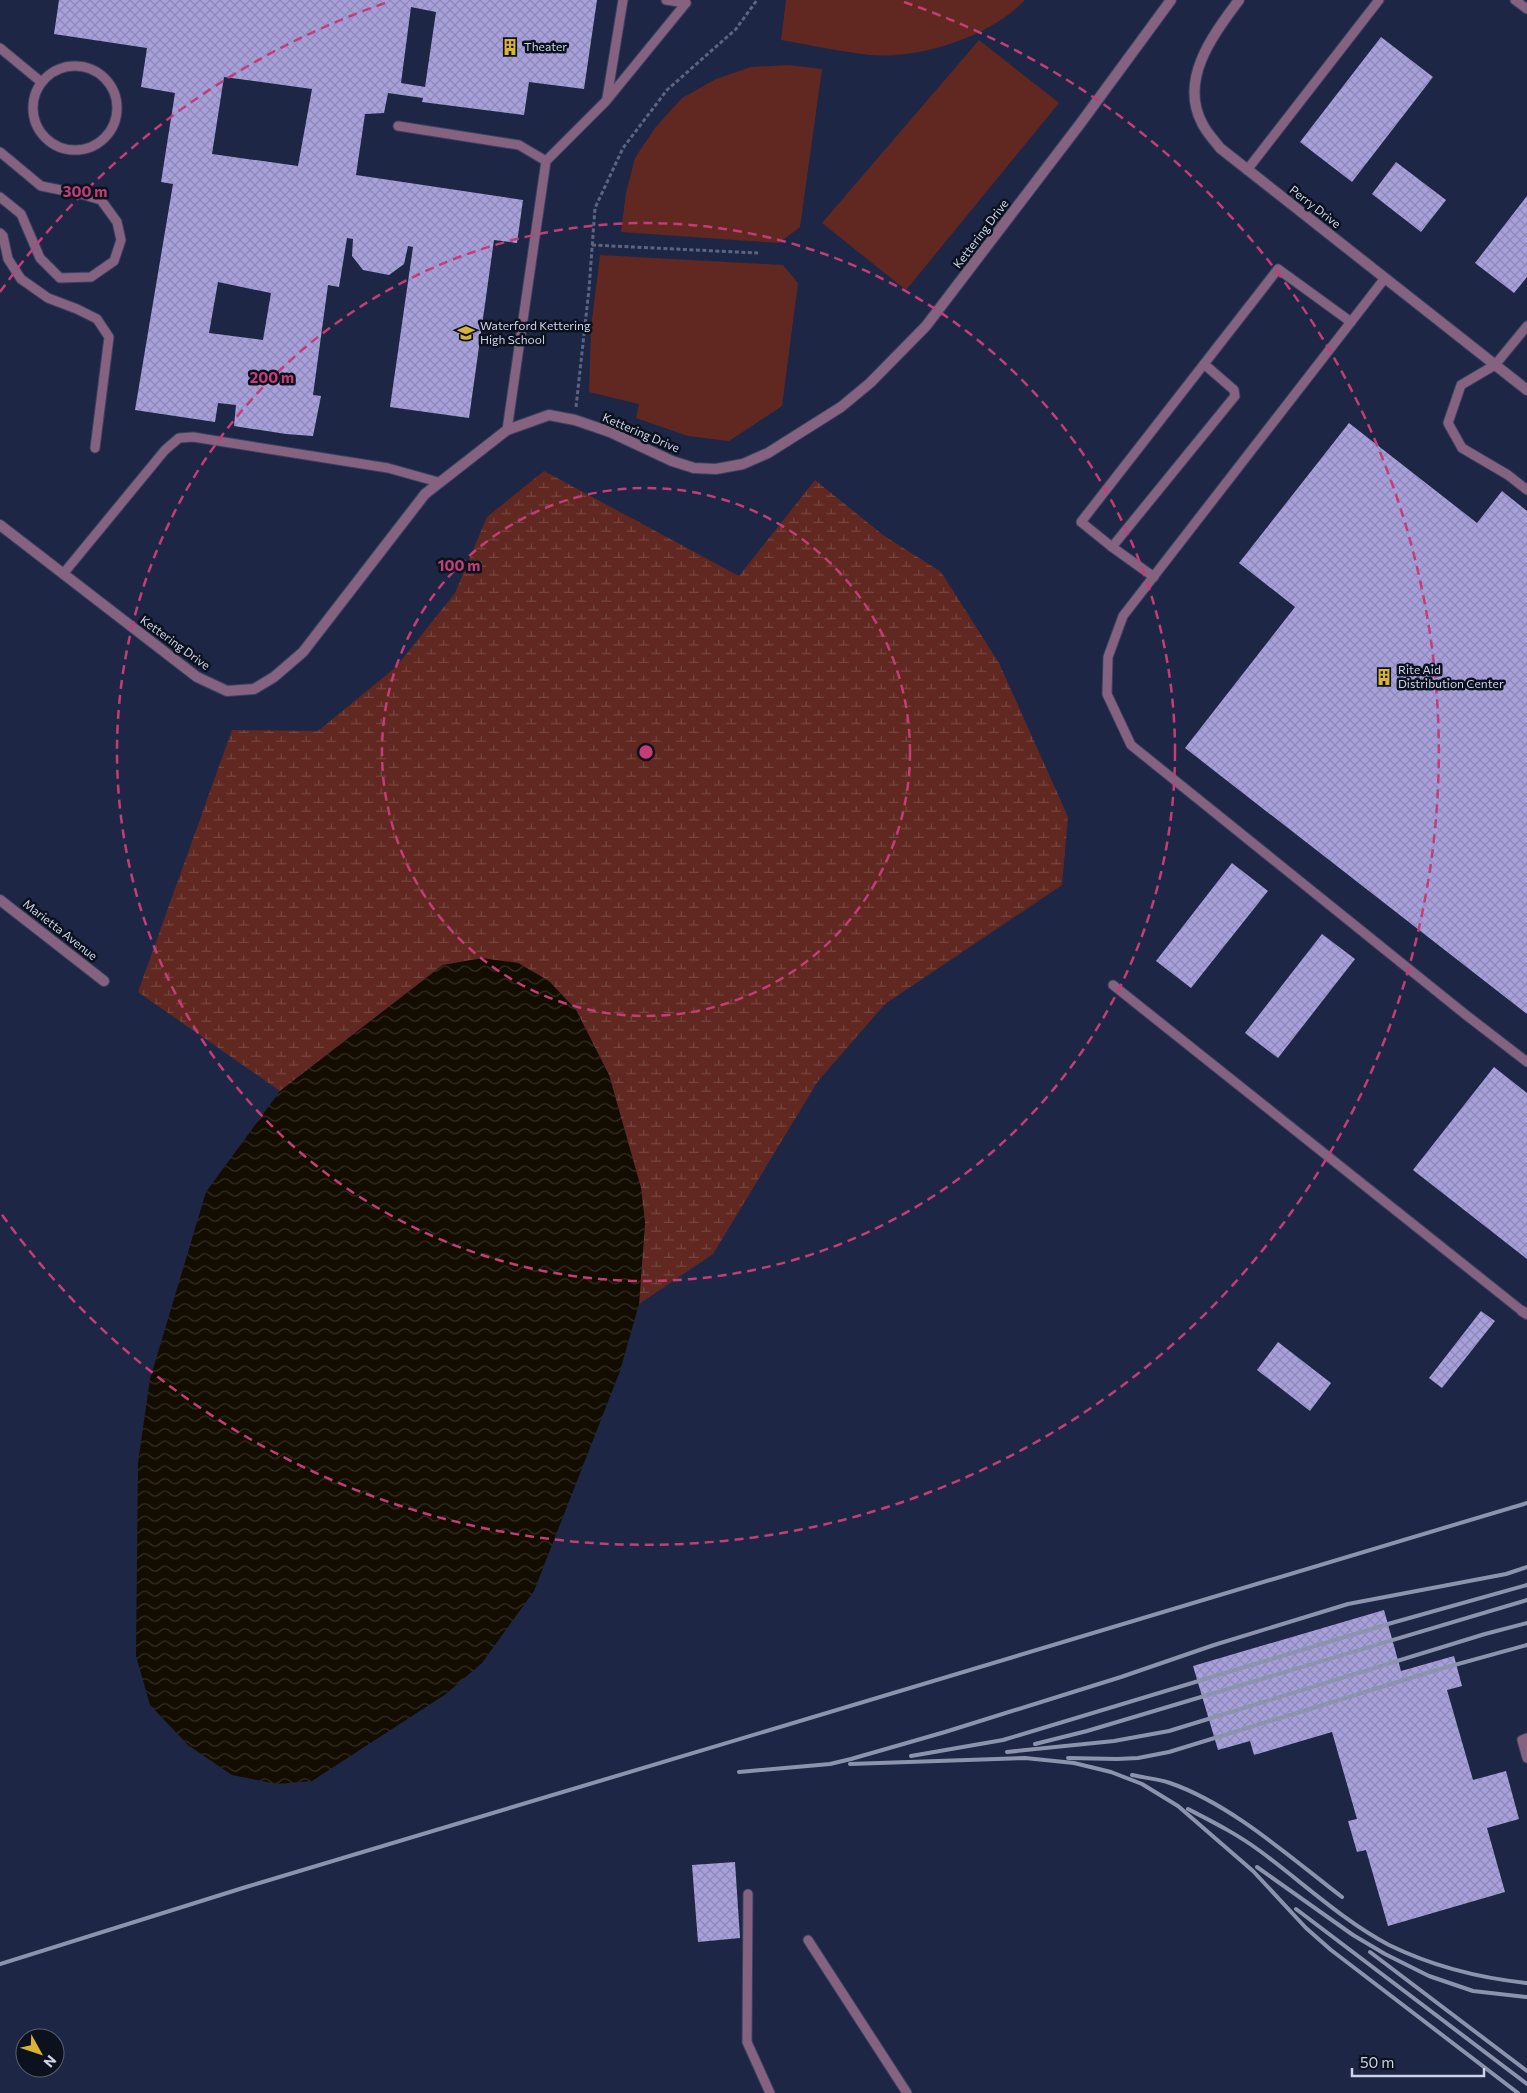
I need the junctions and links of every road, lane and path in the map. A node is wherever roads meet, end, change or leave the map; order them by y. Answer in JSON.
{"nodes":[{"id":1,"x":623,"y":0,"type":"edge"},
{"id":2,"x":666,"y":0,"type":"edge"},
{"id":3,"x":757,"y":0,"type":"edge"},
{"id":4,"x":1171,"y":0,"type":"edge"},
{"id":5,"x":1238,"y":0,"type":"edge"},
{"id":6,"x":1379,"y":0,"type":"edge"},
{"id":7,"x":1515,"y":0,"type":"edge"},
{"id":8,"x":1527,"y":9,"type":"edge"},
{"id":9,"x":0,"y":48,"type":"edge"},
{"id":10,"x":40,"y":81,"type":"junction"},
{"id":11,"x":606,"y":101,"type":"junction"},
{"id":12,"x":398,"y":126,"type":"dead end"},
{"id":13,"x":0,"y":152,"type":"edge"},
{"id":14,"x":546,"y":161,"type":"junction"},
{"id":15,"x":1247,"y":170,"type":"junction"},
{"id":16,"x":0,"y":196,"type":"edge"},
{"id":17,"x":0,"y":233,"type":"edge"},
{"id":18,"x":592,"y":245,"type":"junction"},
{"id":19,"x":758,"y":253,"type":"dead end"},
{"id":20,"x":1385,"y":278,"type":"junction"},
{"id":21,"x":1351,"y":322,"type":"junction"},
{"id":22,"x":1527,"y":326,"type":"edge"},
{"id":23,"x":1204,"y":364,"type":"junction"},
{"id":24,"x":1494,"y":365,"type":"junction"},
{"id":25,"x":1527,"y":390,"type":"edge"},
{"id":26,"x":575,"y":420,"type":"junction"},
{"id":27,"x":507,"y":430,"type":"junction"},
{"id":28,"x":95,"y":448,"type":"dead end"},
{"id":29,"x":438,"y":482,"type":"junction"},
{"id":30,"x":1527,"y":490,"type":"edge"},
{"id":31,"x":0,"y":525,"type":"edge"},
{"id":32,"x":1112,"y":547,"type":"junction"},
{"id":33,"x":64,"y":574,"type":"junction"},
{"id":34,"x":1154,"y":577,"type":"junction"},
{"id":35,"x":0,"y":900,"type":"edge"},
{"id":36,"x":104,"y":981,"type":"dead end"},
{"id":37,"x":1113,"y":985,"type":"dead end"},
{"id":38,"x":1527,"y":1062,"type":"edge"},
{"id":39,"x":1525,"y":1313,"type":"edge"},
{"id":40,"x":1527,"y":1738,"type":"edge"},
{"id":41,"x":1527,"y":1758,"type":"edge"},
{"id":42,"x":748,"y":1894,"type":"dead end"},
{"id":43,"x":808,"y":1940,"type":"dead end"},
{"id":44,"x":770,"y":2093,"type":"edge"},
{"id":45,"x":907,"y":2093,"type":"edge"}],
"edges":[{"from":1,"to":11,"type":"lane"},
{"from":2,"to":11,"type":"lane"},
{"from":3,"to":18,"type":"path"},
{"from":4,"to":26,"type":"street","name":"Kettering Drive"},
{"from":5,"to":15,"type":"street","name":"Perry Drive"},
{"from":6,"to":15,"type":"lane"},
{"from":7,"to":8,"type":"lane"},
{"from":9,"to":10,"type":"lane"},
{"from":10,"to":10,"type":"lane"},
{"from":11,"to":14,"type":"lane"},
{"from":12,"to":14,"type":"lane"},
{"from":13,"to":16,"type":"lane"},
{"from":14,"to":27,"type":"lane"},
{"from":15,"to":20,"type":"street","name":"Perry Drive"},
{"from":17,"to":28,"type":"lane"},
{"from":18,"to":19,"type":"path"},
{"from":18,"to":26,"type":"path"},
{"from":20,"to":21,"type":"lane"},
{"from":20,"to":24,"type":"street","name":"Perry Drive"},
{"from":21,"to":23,"type":"lane"},
{"from":21,"to":34,"type":"lane"},
{"from":22,"to":24,"type":"lane"},
{"from":23,"to":32,"type":"lane"},
{"from":23,"to":32,"type":"lane"},
{"from":24,"to":25,"type":"street","name":"Perry Drive"},
{"from":24,"to":30,"type":"lane"},
{"from":26,"to":27,"type":"street","name":"Kettering Drive"},
{"from":27,"to":29,"type":"street","name":"Kettering Drive"},
{"from":29,"to":33,"type":"lane"},
{"from":29,"to":33,"type":"street","name":"Kettering Drive"},
{"from":31,"to":33,"type":"street","name":"Kettering Drive"},
{"from":32,"to":34,"type":"lane"},
{"from":34,"to":38,"type":"lane"},
{"from":35,"to":36,"type":"street","name":"Marietta Avenue"},
{"from":37,"to":39,"type":"lane"},
{"from":40,"to":41,"type":"lane"},
{"from":42,"to":44,"type":"lane"},
{"from":43,"to":45,"type":"lane"}]}
